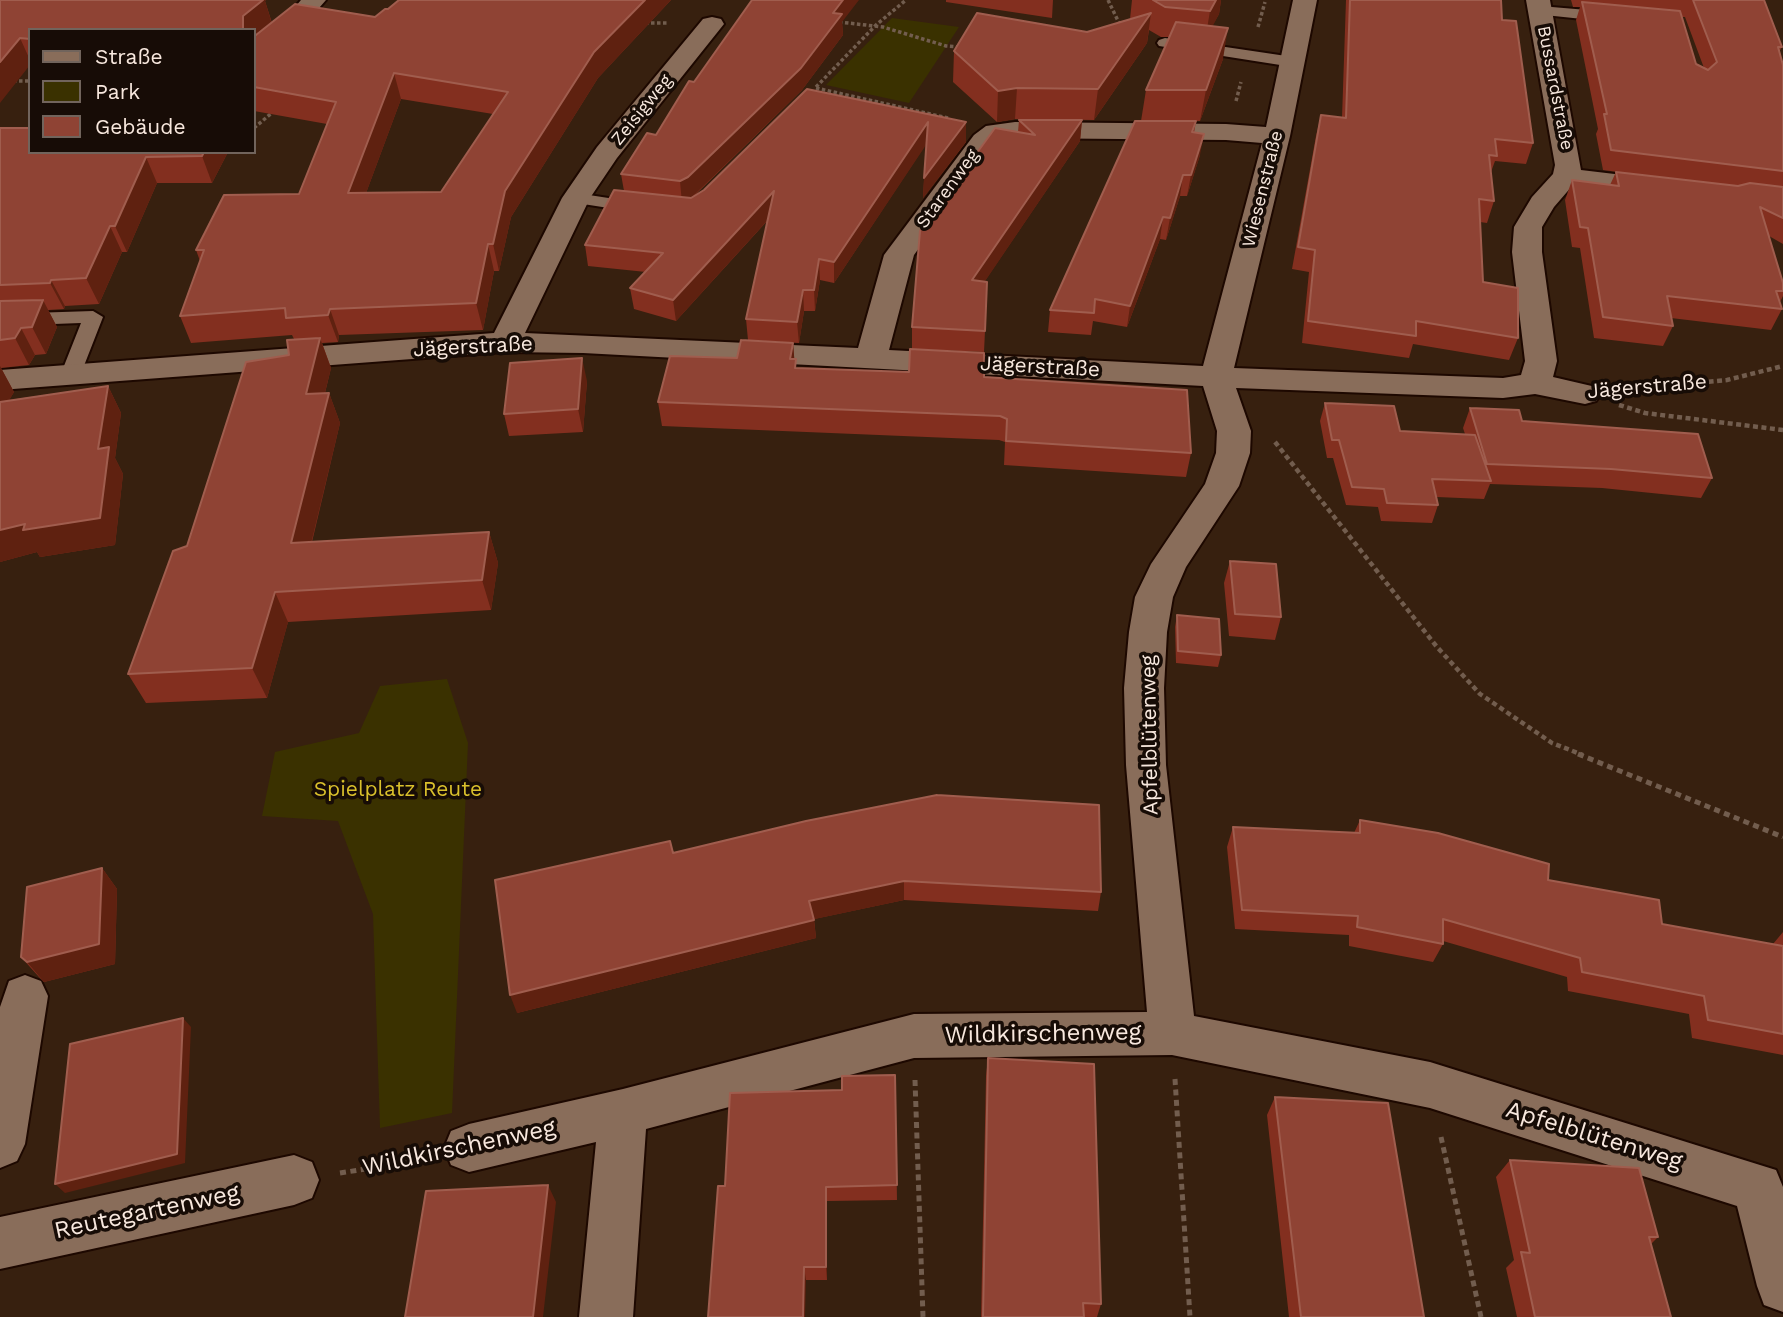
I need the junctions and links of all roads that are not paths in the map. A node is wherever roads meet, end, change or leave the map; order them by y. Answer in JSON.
{"nodes":[{"id":1,"x":314,"y":0,"type":"edge"},
{"id":2,"x":1306,"y":0,"type":"edge"},
{"id":3,"x":1539,"y":6,"type":"edge"},
{"id":4,"x":1629,"y":19,"type":"edge"},
{"id":5,"x":712,"y":24,"type":"road end"},
{"id":6,"x":1165,"y":43,"type":"edge"},
{"id":7,"x":256,"y":51,"type":"edge"},
{"id":8,"x":1293,"y":62,"type":"junction"},
{"id":9,"x":1277,"y":136,"type":"junction"},
{"id":10,"x":1566,"y":176,"type":"junction"},
{"id":11,"x":1689,"y":191,"type":"edge"},
{"id":12,"x":576,"y":198,"type":"junction"},
{"id":13,"x":662,"y":211,"type":"edge"},
{"id":14,"x":0,"y":320,"type":"edge"},
{"id":15,"x":505,"y":342,"type":"junction"},
{"id":16,"x":871,"y":358,"type":"junction"},
{"id":17,"x":70,"y":376,"type":"junction"},
{"id":18,"x":1216,"y":377,"type":"junction"},
{"id":19,"x":0,"y":380,"type":"edge"},
{"id":20,"x":1535,"y":384,"type":"junction"},
{"id":21,"x":1585,"y":394,"type":"road end"},
{"id":22,"x":25,"y":996,"type":"dead end"},
{"id":23,"x":1172,"y":1032,"type":"junction"},
{"id":24,"x":623,"y":1112,"type":"junction"},
{"id":25,"x":0,"y":1144,"type":"edge"},
{"id":26,"x":469,"y":1148,"type":"road end"},
{"id":27,"x":294,"y":1180,"type":"road end"},
{"id":28,"x":1771,"y":1189,"type":"edge"},
{"id":29,"x":0,"y":1243,"type":"edge"},
{"id":30,"x":1783,"y":1286,"type":"edge"},
{"id":31,"x":606,"y":1317,"type":"edge"}],
"edges":[{"from":1,"to":7,"type":"street"},
{"from":2,"to":8,"type":"street","name":"Wiesenstraße"},
{"from":3,"to":4,"type":"lane"},
{"from":3,"to":10,"type":"street","name":"Bussardstraße"},
{"from":5,"to":12,"type":"street","name":"Zeisigweg"},
{"from":6,"to":8,"type":"lane"},
{"from":8,"to":9,"type":"street","name":"Wiesenstraße"},
{"from":9,"to":16,"type":"street","name":"Starenweg"},
{"from":9,"to":18,"type":"street","name":"Wiesenstraße"},
{"from":10,"to":11,"type":"street","name":"Bussardstraße"},
{"from":10,"to":20,"type":"street","name":"Bussardstraße"},
{"from":12,"to":13,"type":"lane"},
{"from":12,"to":15,"type":"street","name":"Zeisigweg"},
{"from":14,"to":17,"type":"lane"},
{"from":15,"to":16,"type":"street","name":"Jägerstraße"},
{"from":15,"to":17,"type":"street","name":"Jägerstraße"},
{"from":16,"to":18,"type":"street","name":"Jägerstraße"},
{"from":17,"to":19,"type":"street","name":"Jägerstraße"},
{"from":18,"to":20,"type":"street","name":"Jägerstraße"},
{"from":18,"to":23,"type":"street","name":"Apfelblütenweg"},
{"from":20,"to":21,"type":"street","name":"Jägerstraße"},
{"from":22,"to":25,"type":"street"},
{"from":23,"to":24,"type":"street","name":"Wildkirschenweg"},
{"from":23,"to":28,"type":"street","name":"Apfelblütenweg"},
{"from":24,"to":26,"type":"street","name":"Wildkirschenweg"},
{"from":24,"to":31,"type":"street"},
{"from":27,"to":29,"type":"street","name":"Reutegartenweg"},
{"from":28,"to":30,"type":"street","name":"Apfelblütenweg"}]}
